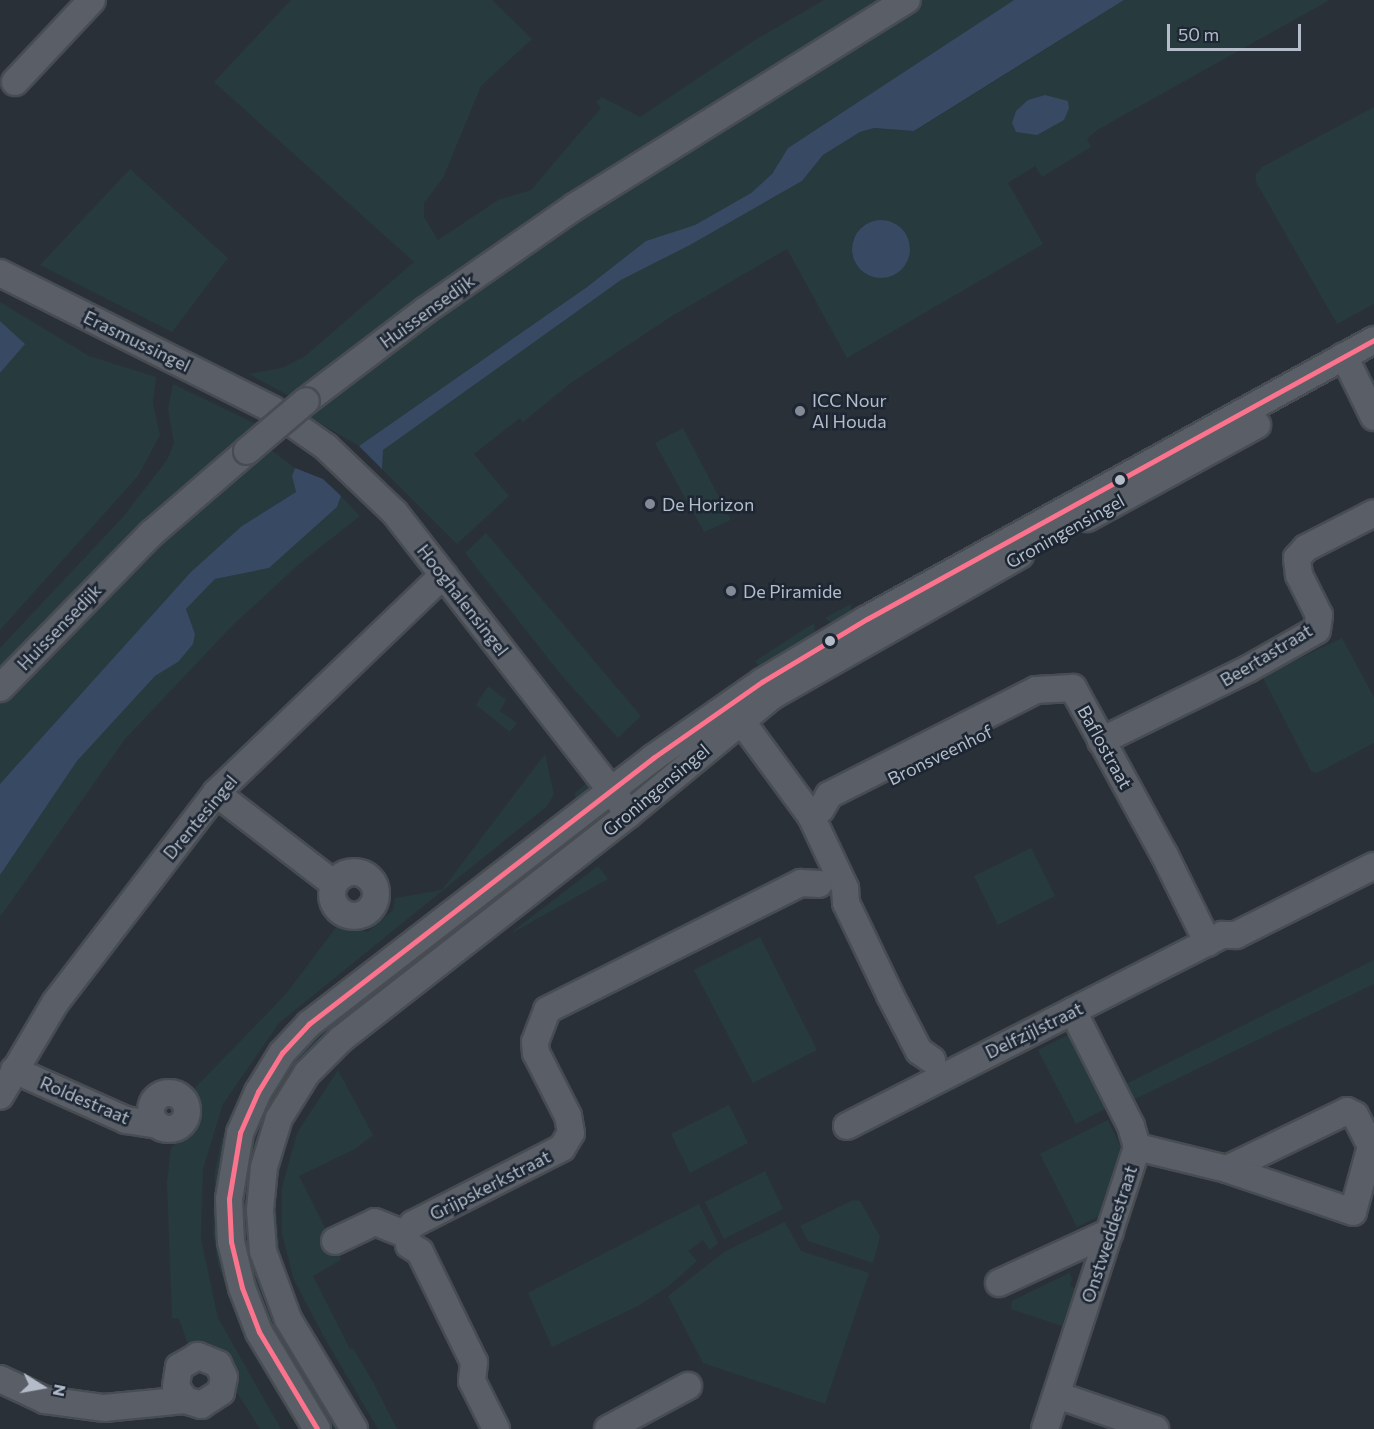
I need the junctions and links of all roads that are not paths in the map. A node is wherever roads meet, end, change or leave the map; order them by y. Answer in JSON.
{"nodes":[{"id":1,"x":92,"y":0,"type":"edge"},
{"id":2,"x":907,"y":0,"type":"edge"},
{"id":3,"x":5,"y":75,"type":"edge"},
{"id":4,"x":0,"y":273,"type":"edge"},
{"id":5,"x":1374,"y":340,"type":"edge"},
{"id":6,"x":1357,"y":362,"type":"edge"},
{"id":7,"x":273,"y":410,"type":"joint"},
{"id":8,"x":1374,"y":417,"type":"edge"},
{"id":9,"x":1374,"y":513,"type":"edge"},
{"id":10,"x":443,"y":575,"type":"junction"},
{"id":11,"x":0,"y":688,"type":"edge"},
{"id":12,"x":1053,"y":689,"type":"joint"},
{"id":13,"x":734,"y":711,"type":"junction"},
{"id":14,"x":1101,"y":741,"type":"junction"},
{"id":15,"x":611,"y":792,"type":"junction"},
{"id":16,"x":216,"y":793,"type":"junction"},
{"id":17,"x":816,"y":812,"type":"junction"},
{"id":18,"x":629,"y":814,"type":"junction"},
{"id":19,"x":1374,"y":849,"type":"edge"},
{"id":20,"x":1374,"y":866,"type":"edge"},
{"id":21,"x":834,"y":882,"type":"junction"},
{"id":22,"x":334,"y":884,"type":"dead end"},
{"id":23,"x":1215,"y":939,"type":"junction"},
{"id":24,"x":1073,"y":1011,"type":"junction"},
{"id":25,"x":935,"y":1068,"type":"junction"},
{"id":26,"x":14,"y":1070,"type":"junction"},
{"id":27,"x":0,"y":1095,"type":"edge"},
{"id":28,"x":158,"y":1125,"type":"dead end"},
{"id":29,"x":848,"y":1126,"type":"dead end"},
{"id":30,"x":1137,"y":1147,"type":"junction"},
{"id":31,"x":1227,"y":1169,"type":"junction"},
{"id":32,"x":1110,"y":1232,"type":"junction"},
{"id":33,"x":407,"y":1239,"type":"junction"},
{"id":34,"x":335,"y":1241,"type":"dead end"},
{"id":35,"x":999,"y":1283,"type":"dead end"},
{"id":36,"x":0,"y":1380,"type":"edge"},
{"id":37,"x":688,"y":1386,"type":"dead end"},
{"id":38,"x":1056,"y":1395,"type":"junction"},
{"id":39,"x":185,"y":1400,"type":"dead end"},
{"id":40,"x":317,"y":1429,"type":"edge"},
{"id":41,"x":354,"y":1429,"type":"edge"},
{"id":42,"x":496,"y":1429,"type":"edge"},
{"id":43,"x":608,"y":1429,"type":"edge"},
{"id":44,"x":1045,"y":1429,"type":"edge"},
{"id":45,"x":1155,"y":1429,"type":"edge"}],
"edges":[{"from":1,"to":3,"type":"street"},
{"from":2,"to":11,"type":"street","name":"Huissensedijk","bridge":true},
{"from":4,"to":7,"type":"street","name":"Erasmussingel"},
{"from":5,"to":6,"type":"street","name":"Groningensingel"},
{"from":6,"to":8,"type":"street"},
{"from":6,"to":13,"type":"street","name":"Groningensingel"},
{"from":7,"to":10,"type":"street","name":"Hooghalensingel"},
{"from":9,"to":14,"type":"street","name":"Beertastraat"},
{"from":10,"to":15,"type":"street","name":"Hooghalensingel"},
{"from":10,"to":16,"type":"street","name":"Drentesingel"},
{"from":12,"to":14,"type":"street","name":"Baflostraat"},
{"from":12,"to":17,"type":"street","name":"Bronsveenhof"},
{"from":13,"to":15,"type":"street","name":"Groningensingel"},
{"from":13,"to":17,"type":"street"},
{"from":13,"to":18,"type":"street","name":"Groningensingel"},
{"from":14,"to":23,"type":"street","name":"Baflostraat"},
{"from":15,"to":18,"type":"street","name":"Hooghalensingel"},
{"from":15,"to":40,"type":"street","name":"Groningensingel"},
{"from":16,"to":22,"type":"street"},
{"from":16,"to":26,"type":"street","name":"Drentesingel"},
{"from":17,"to":21,"type":"street"},
{"from":18,"to":41,"type":"street","name":"Groningensingel"},
{"from":19,"to":23,"type":"street","name":"Delfzijlstraat"},
{"from":20,"to":23,"type":"street","name":"Delfzijlstraat"},
{"from":21,"to":25,"type":"street"},
{"from":21,"to":33,"type":"street","name":"Grijpskerkstraat"},
{"from":23,"to":24,"type":"street","name":"Delfzijlstraat"},
{"from":24,"to":25,"type":"street","name":"Delfzijlstraat"},
{"from":24,"to":30,"type":"street","name":"Onstweddestraat"},
{"from":25,"to":29,"type":"street","name":"Delfzijlstraat"},
{"from":26,"to":27,"type":"street","name":"Drentesingel"},
{"from":26,"to":28,"type":"street","name":"Roldestraat"},
{"from":30,"to":31,"type":"street"},
{"from":30,"to":32,"type":"street","name":"Onstweddestraat"},
{"from":31,"to":31,"type":"street"},
{"from":32,"to":35,"type":"street"},
{"from":32,"to":38,"type":"street","name":"Onstweddestraat"},
{"from":33,"to":34,"type":"street"},
{"from":33,"to":42,"type":"street"},
{"from":36,"to":39,"type":"street"},
{"from":37,"to":43,"type":"street"},
{"from":38,"to":44,"type":"street","name":"Onstweddestraat"},
{"from":38,"to":45,"type":"street"}]}
